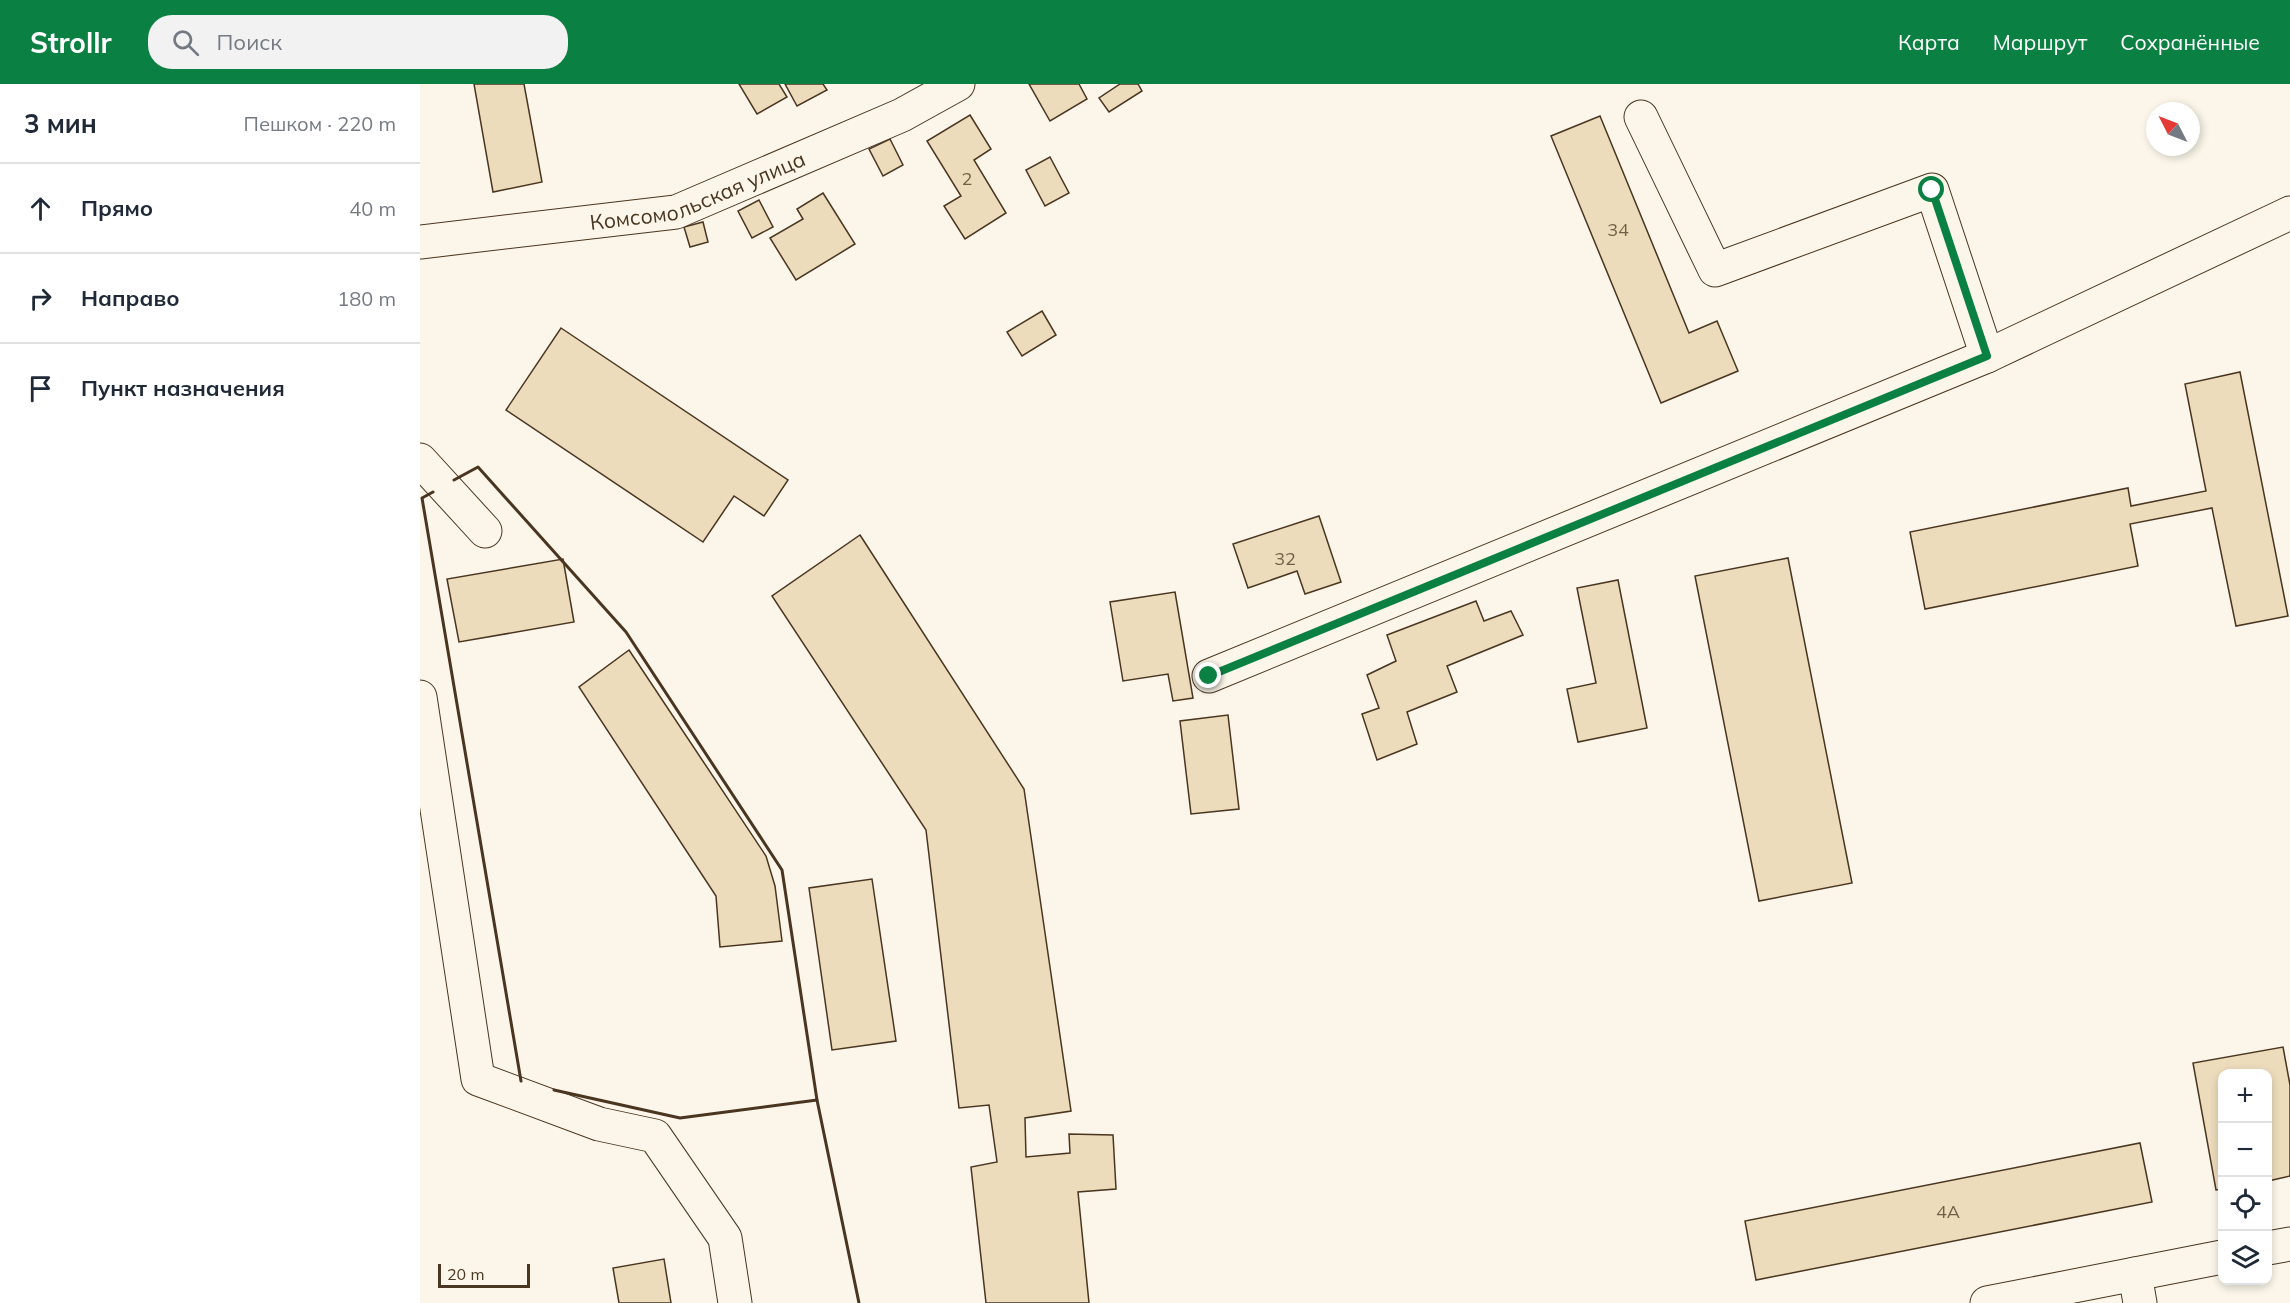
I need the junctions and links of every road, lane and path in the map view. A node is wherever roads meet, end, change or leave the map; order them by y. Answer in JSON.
{"nodes":[{"id":1,"x":958,"y":84,"type":"edge"},
{"id":2,"x":1641,"y":117,"type":"dead end"},
{"id":3,"x":2290,"y":213,"type":"edge"},
{"id":4,"x":420,"y":242,"type":"edge"},
{"id":5,"x":1987,"y":356,"type":"junction"},
{"id":6,"x":420,"y":460,"type":"edge"},
{"id":7,"x":485,"y":531,"type":"dead end"},
{"id":8,"x":1209,"y":676,"type":"dead end"},
{"id":9,"x":420,"y":697,"type":"edge"},
{"id":10,"x":426,"y":781,"type":"edge"},
{"id":11,"x":2290,"y":1244,"type":"edge"},
{"id":12,"x":2272,"y":1247,"type":"edge"},
{"id":13,"x":2218,"y":1259,"type":"edge"},
{"id":14,"x":2137,"y":1289,"type":"edge"},
{"id":15,"x":735,"y":1303,"type":"edge"},
{"id":16,"x":1987,"y":1303,"type":"edge"}],
"edges":[{"from":1,"to":4,"type":"street","name":"Комсомольская улица"},
{"from":2,"to":5,"type":"street"},
{"from":3,"to":5,"type":"street"},
{"from":5,"to":8,"type":"street"},
{"from":6,"to":7,"type":"street"},
{"from":9,"to":10,"type":"street"},
{"from":10,"to":15,"type":"street"},
{"from":11,"to":12,"type":"street"},
{"from":13,"to":14,"type":"street"},
{"from":14,"to":16,"type":"street"}]}
